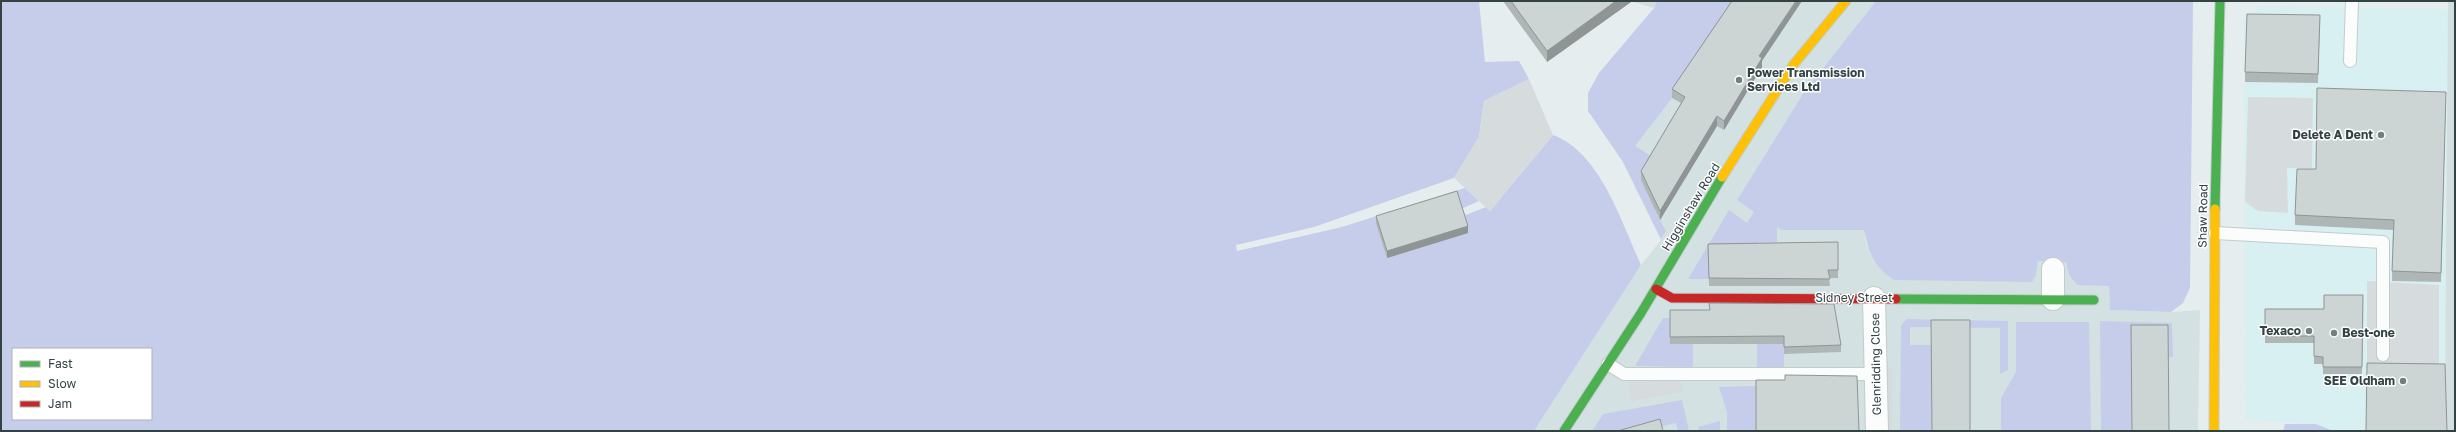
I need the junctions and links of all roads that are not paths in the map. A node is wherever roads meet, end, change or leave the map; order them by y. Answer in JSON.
{"nodes":[{"id":1,"x":1846,"y":1,"type":"edge"},
{"id":2,"x":2220,"y":1,"type":"edge"},
{"id":3,"x":2352,"y":1,"type":"edge"},
{"id":4,"x":2350,"y":61,"type":"dead end"},
{"id":5,"x":2215,"y":233,"type":"junction"},
{"id":6,"x":2053,"y":269,"type":"dead end"},
{"id":7,"x":1656,"y":289,"type":"junction"},
{"id":8,"x":1874,"y":298,"type":"junction"},
{"id":9,"x":2053,"y":299,"type":"junction"},
{"id":10,"x":2094,"y":300,"type":"dead end"},
{"id":11,"x":2383,"y":355,"type":"dead end"},
{"id":12,"x":1608,"y":364,"type":"junction"},
{"id":13,"x":1876,"y":374,"type":"junction"},
{"id":14,"x":1564,"y":431,"type":"edge"},
{"id":15,"x":1876,"y":431,"type":"edge"},
{"id":16,"x":2214,"y":431,"type":"edge"}],
"edges":[{"from":1,"to":7,"type":"street","name":"Higginshaw Road"},
{"from":2,"to":5,"type":"street","name":"Shaw Road"},
{"from":3,"to":4,"type":"lane"},
{"from":5,"to":11,"type":"lane"},
{"from":5,"to":16,"type":"street","name":"Shaw Road"},
{"from":6,"to":9,"type":"street"},
{"from":7,"to":8,"type":"street","name":"Sidney Street"},
{"from":7,"to":12,"type":"street","name":"Higginshaw Road"},
{"from":8,"to":9,"type":"street","name":"Sidney Street"},
{"from":8,"to":13,"type":"street","name":"Glenridding Close"},
{"from":9,"to":10,"type":"street","name":"Sidney Street"},
{"from":12,"to":13,"type":"lane"},
{"from":12,"to":14,"type":"street","name":"Higginshaw Road"},
{"from":13,"to":15,"type":"street","name":"Glenridding Close"}]}
